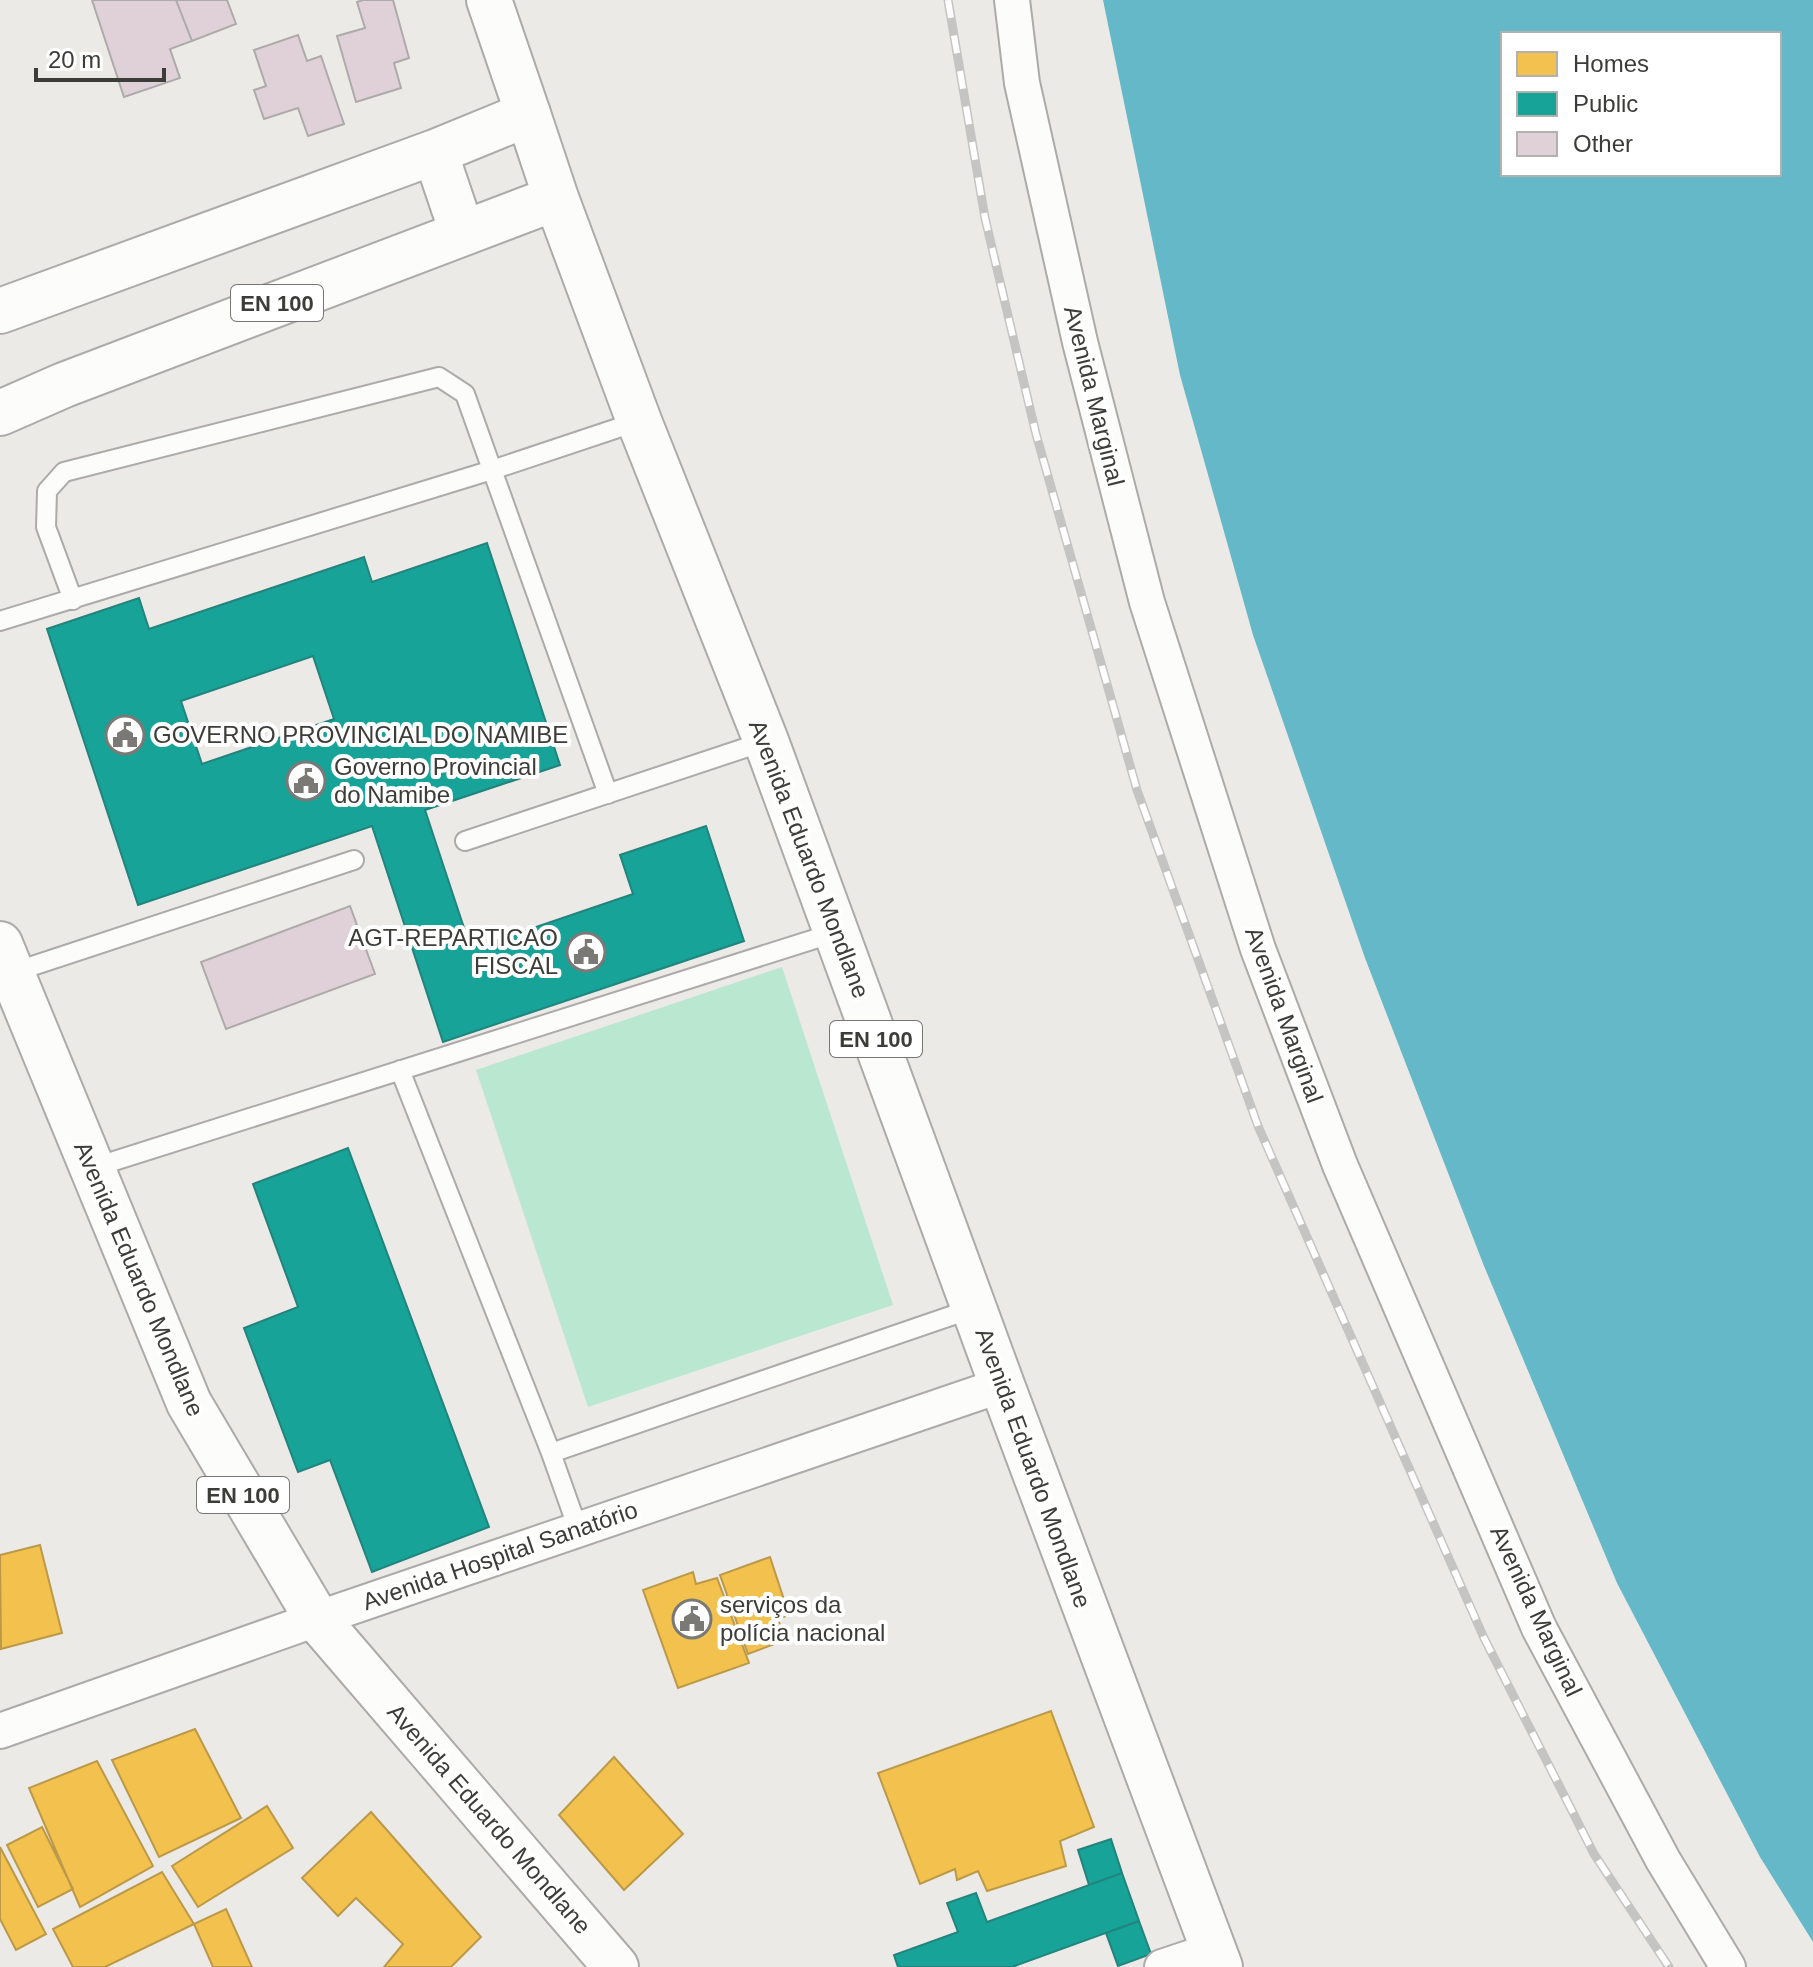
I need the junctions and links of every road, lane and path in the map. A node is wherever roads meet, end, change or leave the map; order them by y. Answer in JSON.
{"nodes":[{"id":1,"x":489,"y":0,"type":"edge"},
{"id":2,"x":1012,"y":0,"type":"edge"},
{"id":3,"x":528,"y":114,"type":"junction"},
{"id":4,"x":435,"y":152,"type":"junction"},
{"id":5,"x":556,"y":198,"type":"junction"},
{"id":6,"x":462,"y":232,"type":"junction"},
{"id":7,"x":0,"y":311,"type":"edge"},
{"id":8,"x":0,"y":413,"type":"edge"},
{"id":9,"x":639,"y":421,"type":"junction"},
{"id":10,"x":492,"y":470,"type":"junction"},
{"id":11,"x":73,"y":600,"type":"junction"},
{"id":12,"x":0,"y":621,"type":"edge"},
{"id":13,"x":766,"y":741,"type":"junction"},
{"id":14,"x":608,"y":794,"type":"junction"},
{"id":15,"x":465,"y":841,"type":"dead end"},
{"id":16,"x":354,"y":860,"type":"dead end"},
{"id":17,"x":837,"y":932,"type":"junction"},
{"id":18,"x":6,"y":958,"type":"edge"},
{"id":19,"x":400,"y":1070,"type":"junction"},
{"id":20,"x":91,"y":1168,"type":"junction"},
{"id":21,"x":974,"y":1308,"type":"junction"},
{"id":22,"x":1002,"y":1385,"type":"junction"},
{"id":23,"x":551,"y":1453,"type":"junction"},
{"id":24,"x":578,"y":1529,"type":"junction"},
{"id":25,"x":317,"y":1619,"type":"junction"},
{"id":26,"x":0,"y":1731,"type":"edge"},
{"id":27,"x":1217,"y":1958,"type":"edge"},
{"id":28,"x":616,"y":1967,"type":"edge"},
{"id":29,"x":1162,"y":1967,"type":"edge"},
{"id":30,"x":1728,"y":1967,"type":"edge"}],
"edges":[{"from":1,"to":3,"type":"main road","name":"Avenida Eduardo Mondlane"},
{"from":2,"to":30,"type":"street","name":"Avenida Marginal"},
{"from":3,"to":4,"type":"main road"},
{"from":3,"to":5,"type":"main road","name":"Avenida Eduardo Mondlane","number":"EN 100"},
{"from":4,"to":6,"type":"main road"},
{"from":4,"to":7,"type":"main road"},
{"from":5,"to":6,"type":"main road","number":"EN 100"},
{"from":5,"to":9,"type":"main road","name":"Avenida Eduardo Mondlane","number":"EN 100"},
{"from":6,"to":8,"type":"main road","number":"EN 100"},
{"from":9,"to":10,"type":"lane"},
{"from":9,"to":13,"type":"main road","name":"Avenida Eduardo Mondlane","number":"EN 100"},
{"from":10,"to":11,"type":"lane"},
{"from":10,"to":11,"type":"lane"},
{"from":10,"to":14,"type":"lane"},
{"from":11,"to":12,"type":"lane"},
{"from":13,"to":14,"type":"lane"},
{"from":13,"to":17,"type":"main road","name":"Avenida Eduardo Mondlane","number":"EN 100"},
{"from":14,"to":15,"type":"lane"},
{"from":16,"to":18,"type":"lane"},
{"from":17,"to":19,"type":"lane"},
{"from":17,"to":21,"type":"main road","name":"Avenida Eduardo Mondlane","number":"EN 100"},
{"from":18,"to":20,"type":"main road","name":"Avenida Eduardo Mondlane","number":"EN 100"},
{"from":19,"to":20,"type":"lane"},
{"from":19,"to":23,"type":"lane"},
{"from":20,"to":25,"type":"main road","name":"Avenida Eduardo Mondlane","number":"EN 100"},
{"from":21,"to":22,"type":"main road","name":"Avenida Eduardo Mondlane","number":"EN 100"},
{"from":21,"to":23,"type":"lane"},
{"from":22,"to":24,"type":"street","name":"Avenida Hospital Sanatório"},
{"from":22,"to":27,"type":"main road","name":"Avenida Eduardo Mondlane","number":"EN 100"},
{"from":23,"to":24,"type":"lane"},
{"from":24,"to":25,"type":"street","name":"Avenida Hospital Sanatório"},
{"from":25,"to":26,"type":"street","name":"Avenida Hospital Sanatório"},
{"from":25,"to":28,"type":"main road","name":"Avenida Eduardo Mondlane","number":"EN 100"},
{"from":27,"to":29,"type":"street"}]}
